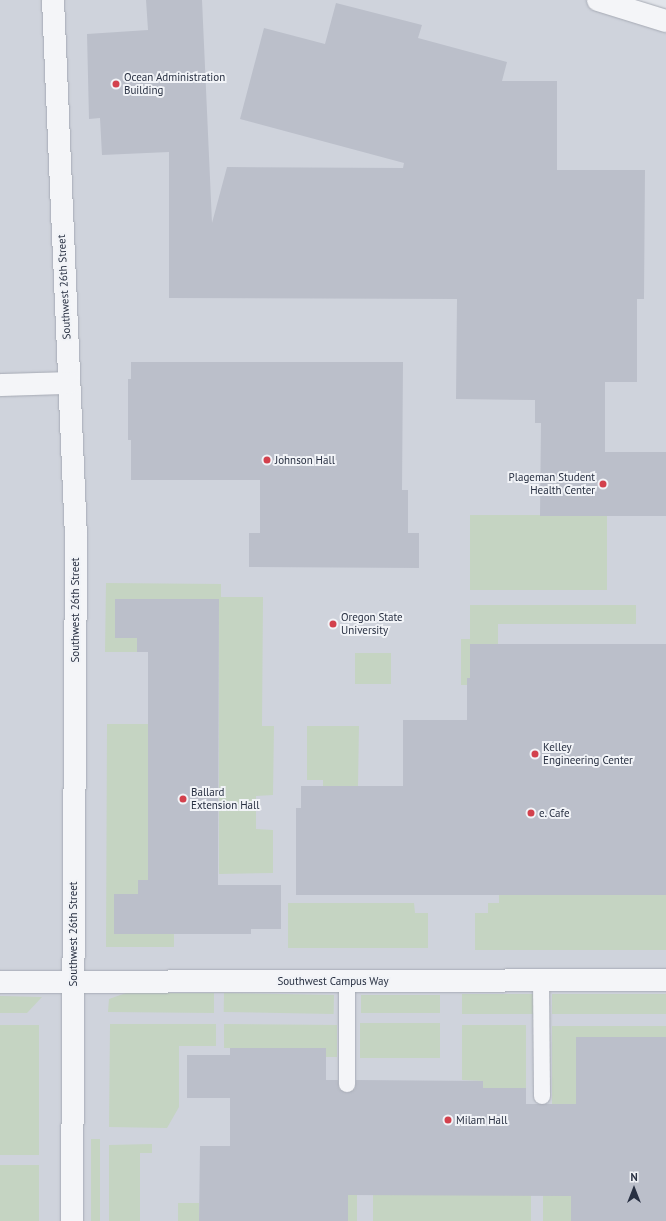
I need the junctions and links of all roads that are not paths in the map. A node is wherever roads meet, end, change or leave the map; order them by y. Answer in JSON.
{"nodes":[{"id":1,"x":53,"y":0,"type":"edge"},
{"id":2,"x":598,"y":0,"type":"edge"},
{"id":3,"x":666,"y":21,"type":"edge"},
{"id":4,"x":69,"y":383,"type":"junction"},
{"id":5,"x":0,"y":384,"type":"edge"},
{"id":6,"x":541,"y":980,"type":"junction"},
{"id":7,"x":666,"y":980,"type":"edge"},
{"id":8,"x":347,"y":981,"type":"junction"},
{"id":9,"x":0,"y":982,"type":"edge"},
{"id":10,"x":73,"y":982,"type":"junction"},
{"id":11,"x":347,"y":1084,"type":"dead end"},
{"id":12,"x":542,"y":1096,"type":"dead end"},
{"id":13,"x":72,"y":1221,"type":"edge"}],
"edges":[{"from":1,"to":4,"type":"street","name":"Southwest 26th Street"},
{"from":2,"to":3,"type":"street"},
{"from":4,"to":5,"type":"street"},
{"from":4,"to":10,"type":"street","name":"Southwest 26th Street"},
{"from":6,"to":7,"type":"street","name":"Southwest Campus Way"},
{"from":6,"to":8,"type":"street","name":"Southwest Campus Way"},
{"from":6,"to":12,"type":"lane"},
{"from":8,"to":10,"type":"street","name":"Southwest Campus Way"},
{"from":8,"to":11,"type":"lane"},
{"from":9,"to":10,"type":"street","name":"Southwest Campus Way"},
{"from":10,"to":13,"type":"street","name":"Southwest 26th Street"}]}
